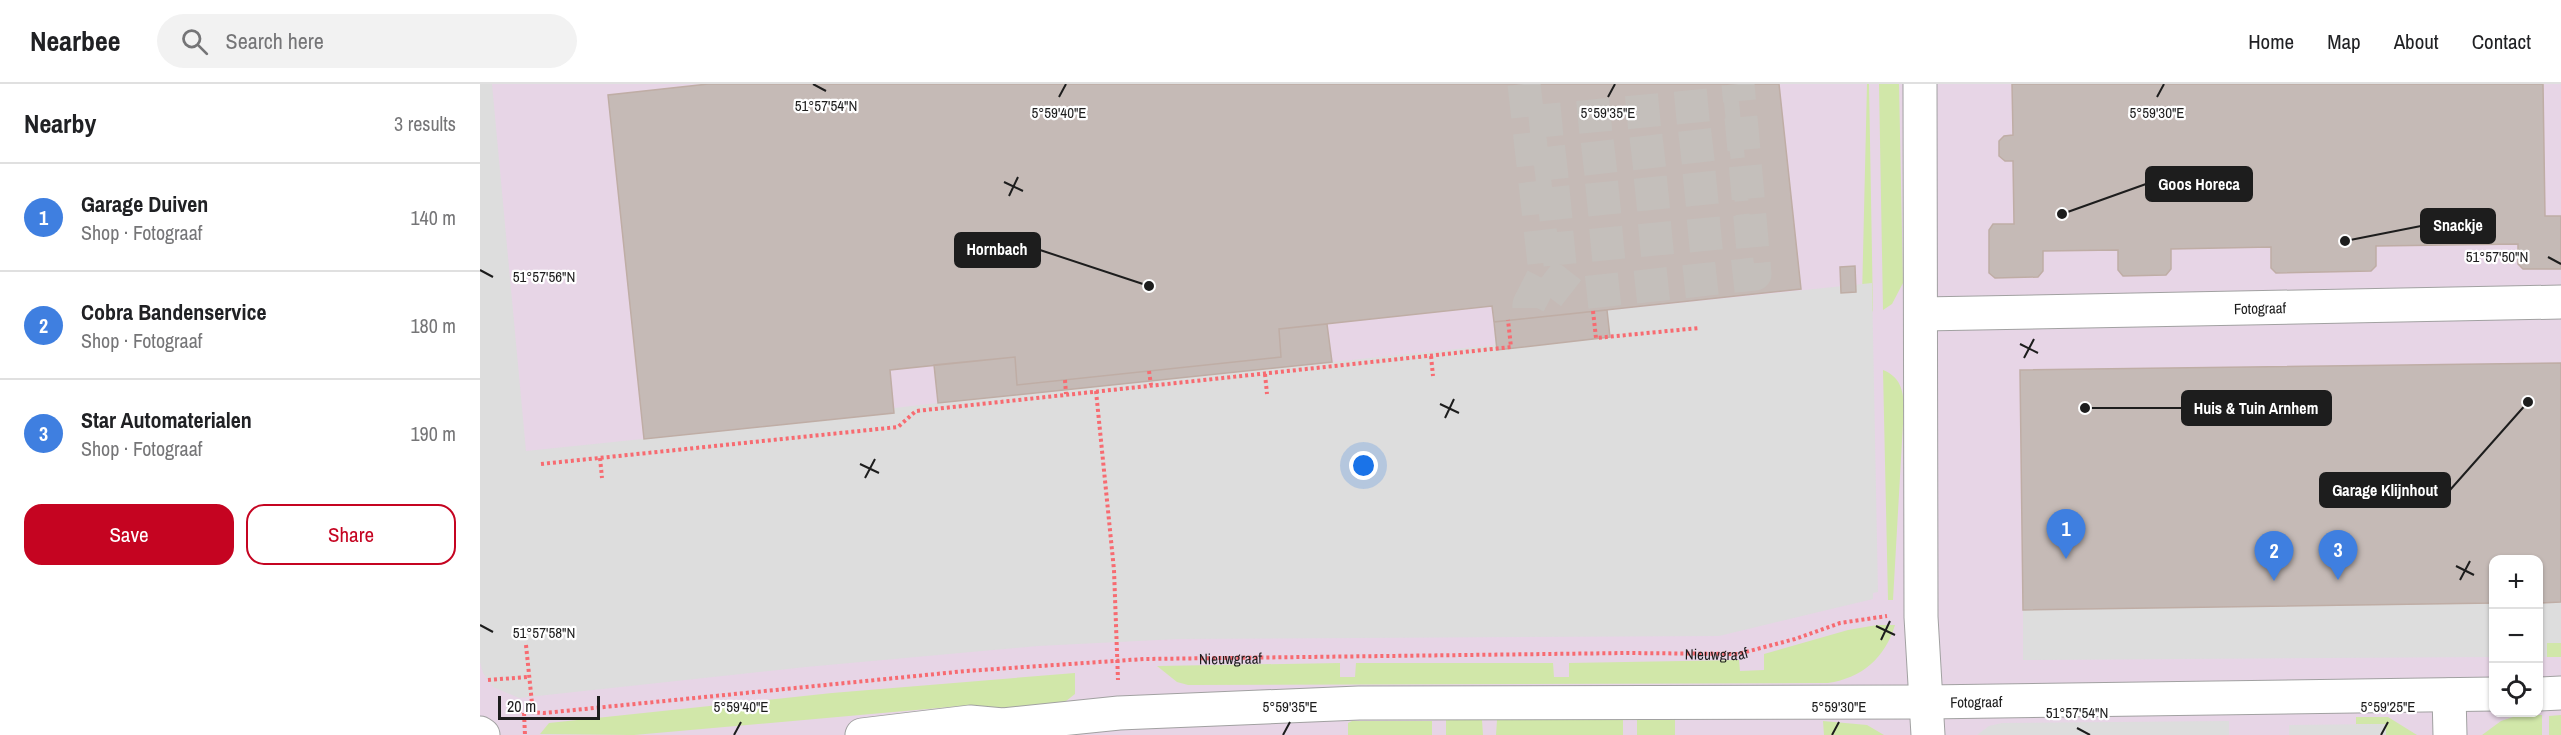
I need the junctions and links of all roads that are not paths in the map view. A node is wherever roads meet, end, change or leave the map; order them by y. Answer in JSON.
{"nodes":[{"id":1,"x":1920,"y":84,"type":"edge"},
{"id":2,"x":2561,"y":302,"type":"edge"},
{"id":3,"x":1922,"y":314,"type":"junction"},
{"id":4,"x":2561,"y":693,"type":"edge"},
{"id":5,"x":2489,"y":694,"type":"edge"},
{"id":6,"x":2543,"y":694,"type":"edge"},
{"id":7,"x":2449,"y":695,"type":"junction"},
{"id":8,"x":1926,"y":702,"type":"junction"},
{"id":9,"x":862,"y":735,"type":"edge"},
{"id":10,"x":1928,"y":735,"type":"edge"},
{"id":11,"x":2450,"y":735,"type":"edge"}],
"edges":[{"from":1,"to":3,"type":"street"},
{"from":2,"to":3,"type":"street","name":"Fotograaf"},
{"from":3,"to":8,"type":"street"},
{"from":4,"to":6,"type":"street"},
{"from":5,"to":7,"type":"street","name":"Fotograaf"},
{"from":7,"to":8,"type":"street","name":"Fotograaf"},
{"from":7,"to":11,"type":"street"},
{"from":8,"to":9,"type":"street"},
{"from":8,"to":10,"type":"street"}]}
